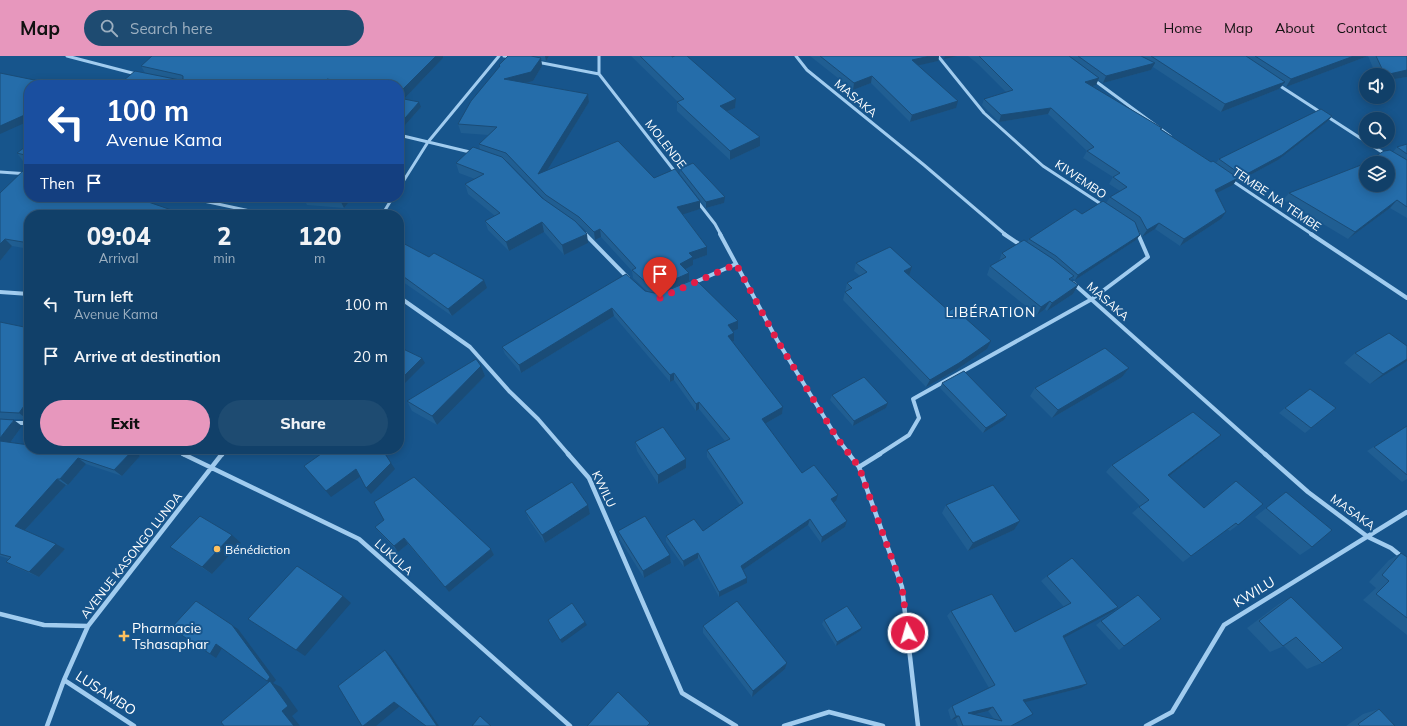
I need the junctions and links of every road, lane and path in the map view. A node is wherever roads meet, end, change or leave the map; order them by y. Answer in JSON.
{"nodes":[{"id":1,"x":67,"y":56,"type":"edge"},
{"id":2,"x":500,"y":56,"type":"edge"},
{"id":3,"x":504,"y":56,"type":"edge"},
{"id":4,"x":599,"y":56,"type":"edge"},
{"id":5,"x":796,"y":56,"type":"edge"},
{"id":6,"x":938,"y":56,"type":"edge"},
{"id":7,"x":518,"y":58,"type":"edge"},
{"id":8,"x":532,"y":61,"type":"edge"},
{"id":9,"x":599,"y":74,"type":"junction"},
{"id":10,"x":139,"y":75,"type":"edge"},
{"id":11,"x":1090,"y":77,"type":"edge"},
{"id":12,"x":1272,"y":81,"type":"edge"},
{"id":13,"x":404,"y":136,"type":"edge"},
{"id":14,"x":1172,"y":137,"type":"edge"},
{"id":15,"x":428,"y":142,"type":"junction"},
{"id":16,"x":480,"y":155,"type":"edge"},
{"id":17,"x":1388,"y":156,"type":"edge"},
{"id":18,"x":0,"y":172,"type":"edge"},
{"id":19,"x":24,"y":174,"type":"edge"},
{"id":20,"x":678,"y":175,"type":"edge"},
{"id":21,"x":1227,"y":177,"type":"edge"},
{"id":22,"x":404,"y":180,"type":"edge"},
{"id":23,"x":692,"y":194,"type":"edge"},
{"id":24,"x":208,"y":202,"type":"edge"},
{"id":25,"x":1108,"y":209,"type":"edge"},
{"id":26,"x":246,"y":210,"type":"edge"},
{"id":27,"x":1134,"y":226,"type":"edge"},
{"id":28,"x":579,"y":228,"type":"edge"},
{"id":29,"x":1025,"y":248,"type":"edge"},
{"id":30,"x":736,"y":264,"type":"junction"},
{"id":31,"x":1068,"y":279,"type":"edge"},
{"id":32,"x":632,"y":282,"type":"edge"},
{"id":33,"x":688,"y":285,"type":"edge"},
{"id":34,"x":0,"y":292,"type":"edge"},
{"id":35,"x":24,"y":294,"type":"edge"},
{"id":36,"x":1407,"y":298,"type":"edge"},
{"id":37,"x":1092,"y":299,"type":"junction"},
{"id":38,"x":404,"y":301,"type":"edge"},
{"id":39,"x":7,"y":423,"type":"edge"},
{"id":40,"x":24,"y":423,"type":"edge"},
{"id":41,"x":184,"y":454,"type":"edge"},
{"id":42,"x":222,"y":454,"type":"edge"},
{"id":43,"x":859,"y":467,"type":"junction"},
{"id":44,"x":211,"y":468,"type":"junction"},
{"id":45,"x":1407,"y":512,"type":"edge"},
{"id":46,"x":1368,"y":537,"type":"junction"},
{"id":47,"x":1407,"y":561,"type":"edge"},
{"id":48,"x":0,"y":614,"type":"edge"},
{"id":49,"x":88,"y":626,"type":"junction"},
{"id":50,"x":64,"y":680,"type":"junction"},
{"id":51,"x":47,"y":726,"type":"edge"},
{"id":52,"x":134,"y":726,"type":"edge"},
{"id":53,"x":570,"y":726,"type":"edge"},
{"id":54,"x":736,"y":726,"type":"edge"},
{"id":55,"x":784,"y":726,"type":"edge"},
{"id":56,"x":883,"y":726,"type":"edge"},
{"id":57,"x":918,"y":726,"type":"edge"},
{"id":58,"x":1146,"y":726,"type":"edge"}],
"edges":[{"from":1,"to":10,"type":"street"},
{"from":2,"to":15,"type":"street"},
{"from":3,"to":7,"type":"street"},
{"from":4,"to":9,"type":"street"},
{"from":5,"to":29,"type":"street","name":"MASAKA"},
{"from":6,"to":25,"type":"street","name":"KIWEMBO"},
{"from":8,"to":9,"type":"street"},
{"from":9,"to":20,"type":"street","name":"MOLENDE"},
{"from":11,"to":14,"type":"street"},
{"from":12,"to":17,"type":"street"},
{"from":13,"to":15,"type":"street"},
{"from":15,"to":16,"type":"street"},
{"from":15,"to":22,"type":"street"},
{"from":18,"to":19,"type":"street"},
{"from":21,"to":36,"type":"street","name":"TEMBE NA TEMBE"},
{"from":23,"to":30,"type":"street"},
{"from":24,"to":26,"type":"street"},
{"from":27,"to":37,"type":"street"},
{"from":28,"to":32,"type":"street"},
{"from":30,"to":33,"type":"street"},
{"from":30,"to":43,"type":"street"},
{"from":31,"to":37,"type":"street","name":"MASAKA"},
{"from":34,"to":35,"type":"street"},
{"from":37,"to":43,"type":"street"},
{"from":37,"to":46,"type":"street","name":"MASAKA"},
{"from":38,"to":54,"type":"street","name":"KWILU"},
{"from":39,"to":40,"type":"street"},
{"from":41,"to":44,"type":"street","name":"LUKULA"},
{"from":42,"to":44,"type":"street","name":"AVENUE KASONGO LUNDA"},
{"from":43,"to":57,"type":"street"},
{"from":44,"to":49,"type":"street","name":"AVENUE KASONGO LUNDA"},
{"from":44,"to":53,"type":"street","name":"LUKULA"},
{"from":45,"to":46,"type":"street","name":"KWILU"},
{"from":46,"to":47,"type":"street","name":"MASAKA"},
{"from":46,"to":58,"type":"street","name":"KWILU"},
{"from":48,"to":49,"type":"street"},
{"from":49,"to":50,"type":"street","name":"AVENUE KASONGO LUNDA"},
{"from":50,"to":51,"type":"street","name":"AVENUE KASONGO LUNDA"},
{"from":50,"to":52,"type":"street","name":"LUSAMBO"},
{"from":55,"to":56,"type":"street"}]}
